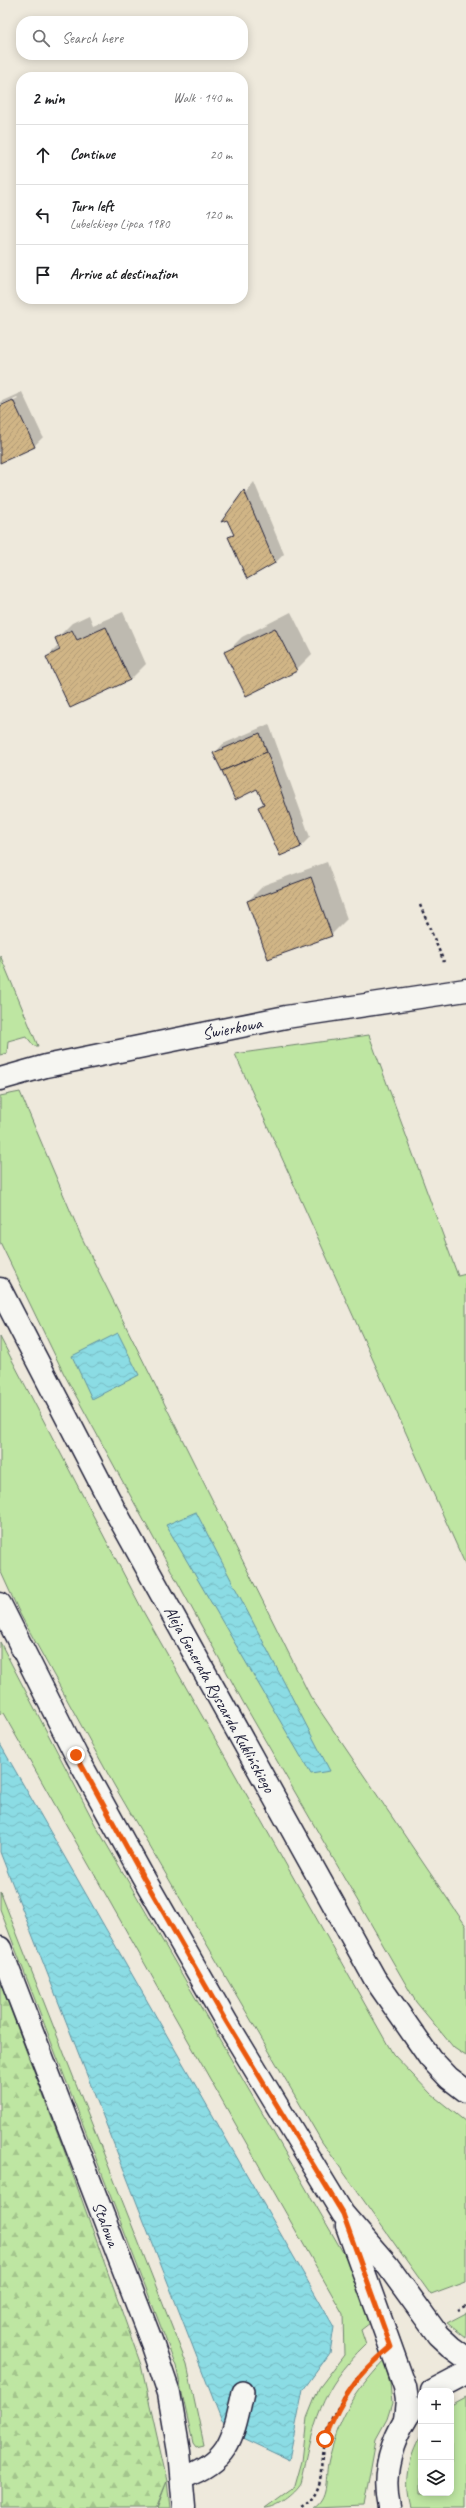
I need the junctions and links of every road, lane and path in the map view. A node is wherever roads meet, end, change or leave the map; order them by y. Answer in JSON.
{"nodes":[{"id":1,"x":420,"y":905,"type":"dead end"},
{"id":2,"x":461,"y":991,"type":"edge"},
{"id":3,"x":0,"y":1079,"type":"edge"},
{"id":4,"x":0,"y":1289,"type":"edge"},
{"id":5,"x":0,"y":1604,"type":"edge"},
{"id":6,"x":0,"y":1948,"type":"edge"},
{"id":7,"x":466,"y":2091,"type":"edge"},
{"id":8,"x":343,"y":2214,"type":"junction"},
{"id":9,"x":466,"y":2306,"type":"edge"},
{"id":10,"x":432,"y":2325,"type":"junction"},
{"id":11,"x":391,"y":2347,"type":"junction"},
{"id":12,"x":466,"y":2358,"type":"edge"},
{"id":13,"x":466,"y":2373,"type":"edge"},
{"id":14,"x":438,"y":2388,"type":"edge"},
{"id":15,"x":243,"y":2392,"type":"dead end"},
{"id":16,"x":418,"y":2404,"type":"edge"},
{"id":17,"x":404,"y":2420,"type":"junction"},
{"id":18,"x":182,"y":2478,"type":"junction"},
{"id":19,"x":387,"y":2506,"type":"edge"},
{"id":20,"x":184,"y":2508,"type":"edge"},
{"id":21,"x":301,"y":2508,"type":"edge"}],
"edges":[{"from":1,"to":2,"type":"path"},
{"from":2,"to":3,"type":"street","name":"Świerkowa"},
{"from":4,"to":7,"type":"street","name":"Aleja Generała Ryszarda Kuklińskiego"},
{"from":5,"to":8,"type":"street"},
{"from":6,"to":18,"type":"street","name":"Stalowa"},
{"from":8,"to":10,"type":"street"},
{"from":8,"to":11,"type":"street"},
{"from":9,"to":10,"type":"path"},
{"from":10,"to":12,"type":"street"},
{"from":11,"to":17,"type":"street"},
{"from":11,"to":21,"type":"path"},
{"from":13,"to":14,"type":"street"},
{"from":15,"to":18,"type":"lane"},
{"from":16,"to":17,"type":"street"},
{"from":17,"to":19,"type":"street"},
{"from":18,"to":20,"type":"street","name":"Stalowa"}]}
